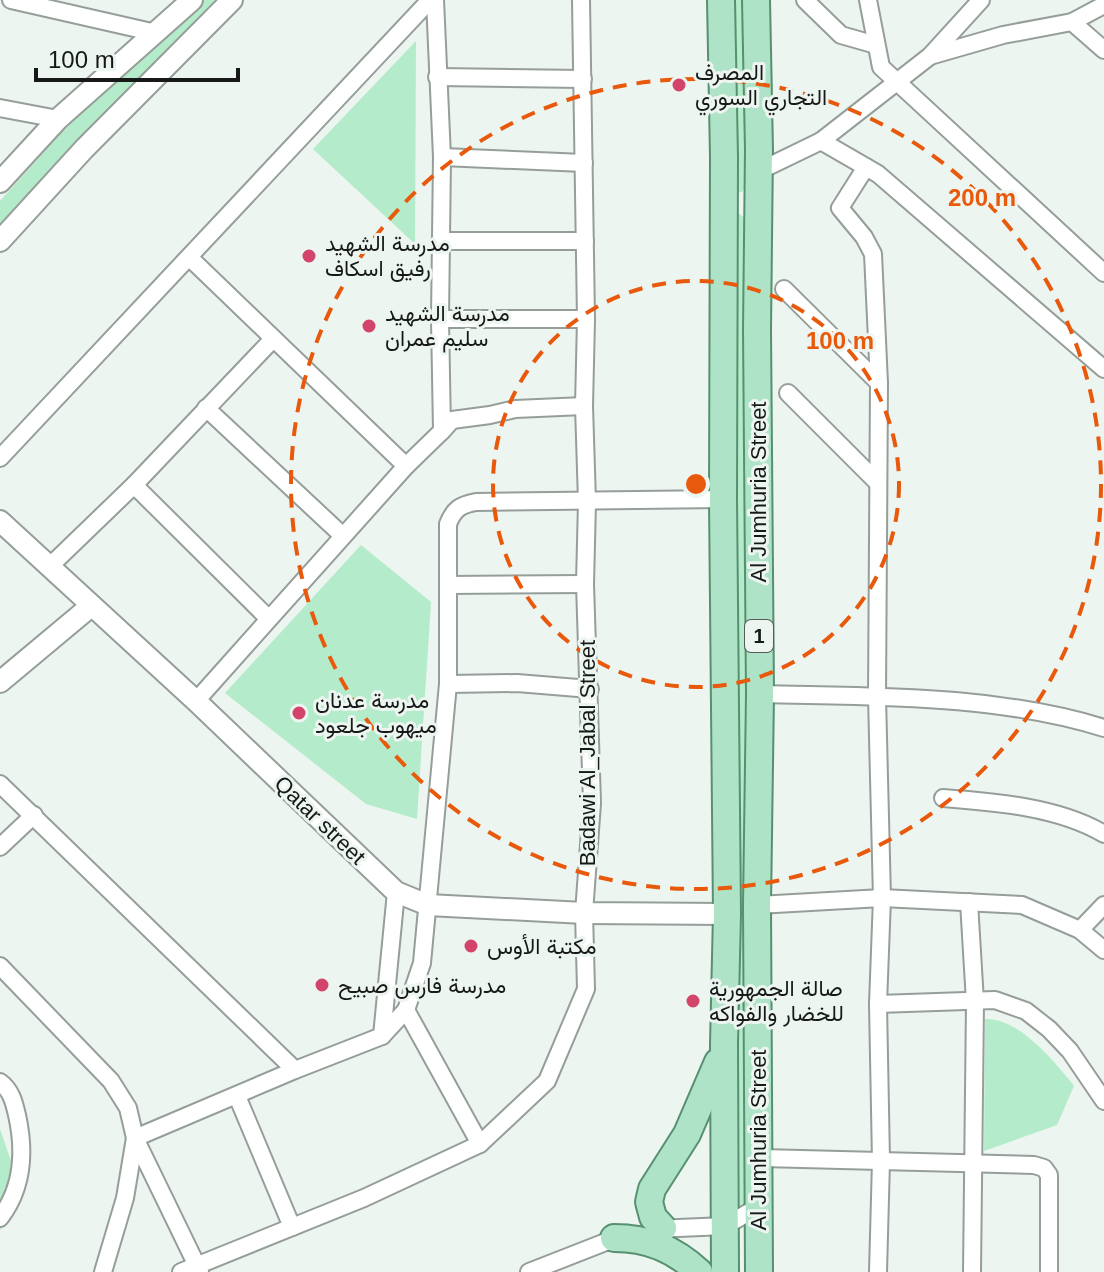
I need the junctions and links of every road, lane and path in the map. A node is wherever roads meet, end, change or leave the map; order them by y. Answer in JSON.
{"nodes":[{"id":1,"x":11,"y":0,"type":"edge"},
{"id":2,"x":192,"y":0,"type":"edge"},
{"id":3,"x":232,"y":0,"type":"edge"},
{"id":4,"x":433,"y":0,"type":"edge"},
{"id":5,"x":581,"y":0,"type":"edge"},
{"id":6,"x":721,"y":0,"type":"edge"},
{"id":7,"x":756,"y":0,"type":"edge"},
{"id":8,"x":805,"y":0,"type":"edge"},
{"id":9,"x":868,"y":0,"type":"edge"},
{"id":10,"x":981,"y":0,"type":"edge"},
{"id":11,"x":1104,"y":5,"type":"edge"},
{"id":12,"x":1072,"y":22,"type":"junction"},
{"id":13,"x":156,"y":33,"type":"junction"},
{"id":14,"x":876,"y":45,"type":"junction"},
{"id":15,"x":1104,"y":50,"type":"edge"},
{"id":16,"x":930,"y":56,"type":"junction"},
{"id":17,"x":437,"y":77,"type":"junction"},
{"id":18,"x":583,"y":79,"type":"junction"},
{"id":19,"x":897,"y":82,"type":"junction"},
{"id":20,"x":0,"y":108,"type":"edge"},
{"id":21,"x":58,"y":119,"type":"junction"},
{"id":22,"x":821,"y":141,"type":"junction"},
{"id":23,"x":442,"y":157,"type":"junction"},
{"id":24,"x":584,"y":163,"type":"junction"},
{"id":25,"x":866,"y":167,"type":"junction"},
{"id":26,"x":759,"y":171,"type":"junction"},
{"id":27,"x":0,"y":182,"type":"edge"},
{"id":28,"x":0,"y":241,"type":"edge"},
{"id":29,"x":440,"y":241,"type":"junction"},
{"id":30,"x":585,"y":241,"type":"junction"},
{"id":31,"x":190,"y":258,"type":"junction"},
{"id":32,"x":1104,"y":273,"type":"edge"},
{"id":33,"x":784,"y":289,"type":"dead end"},
{"id":34,"x":440,"y":319,"type":"junction"},
{"id":35,"x":586,"y":319,"type":"junction"},
{"id":36,"x":273,"y":339,"type":"junction"},
{"id":37,"x":1101,"y":361,"type":"edge"},
{"id":38,"x":879,"y":383,"type":"junction"},
{"id":39,"x":788,"y":393,"type":"dead end"},
{"id":40,"x":584,"y":406,"type":"junction"},
{"id":41,"x":206,"y":408,"type":"junction"},
{"id":42,"x":442,"y":431,"type":"junction"},
{"id":43,"x":0,"y":458,"type":"edge"},
{"id":44,"x":406,"y":466,"type":"junction"},
{"id":45,"x":878,"y":483,"type":"junction"},
{"id":46,"x":134,"y":485,"type":"junction"},
{"id":47,"x":723,"y":499,"type":"junction"},
{"id":48,"x":587,"y":502,"type":"junction"},
{"id":49,"x":0,"y":521,"type":"edge"},
{"id":50,"x":343,"y":536,"type":"junction"},
{"id":51,"x":49,"y":567,"type":"junction"},
{"id":52,"x":585,"y":584,"type":"junction"},
{"id":53,"x":448,"y":585,"type":"junction"},
{"id":54,"x":91,"y":606,"type":"junction"},
{"id":55,"x":268,"y":618,"type":"junction"},
{"id":56,"x":0,"y":682,"type":"edge"},
{"id":57,"x":448,"y":684,"type":"junction"},
{"id":58,"x":590,"y":689,"type":"junction"},
{"id":59,"x":760,"y":694,"type":"junction"},
{"id":60,"x":877,"y":697,"type":"junction"},
{"id":61,"x":196,"y":701,"type":"junction"},
{"id":62,"x":1104,"y":728,"type":"edge"},
{"id":63,"x":0,"y":784,"type":"edge"},
{"id":64,"x":943,"y":798,"type":"dead end"},
{"id":65,"x":34,"y":815,"type":"junction"},
{"id":66,"x":1104,"y":834,"type":"edge"},
{"id":67,"x":0,"y":847,"type":"edge"},
{"id":68,"x":396,"y":892,"type":"junction"},
{"id":69,"x":882,"y":898,"type":"junction"},
{"id":70,"x":969,"y":902,"type":"junction"},
{"id":71,"x":428,"y":905,"type":"junction"},
{"id":72,"x":757,"y":905,"type":"junction"},
{"id":73,"x":1104,"y":905,"type":"edge"},
{"id":74,"x":584,"y":913,"type":"junction"},
{"id":75,"x":727,"y":914,"type":"junction"},
{"id":76,"x":1080,"y":930,"type":"junction"},
{"id":77,"x":1104,"y":950,"type":"edge"},
{"id":78,"x":0,"y":966,"type":"edge"},
{"id":79,"x":975,"y":1002,"type":"junction"},
{"id":80,"x":878,"y":1004,"type":"junction"},
{"id":81,"x":406,"y":1010,"type":"junction"},
{"id":82,"x":382,"y":1036,"type":"junction"},
{"id":83,"x":724,"y":1044,"type":"junction"},
{"id":84,"x":295,"y":1070,"type":"junction"},
{"id":85,"x":0,"y":1082,"type":"edge"},
{"id":86,"x":237,"y":1096,"type":"junction"},
{"id":87,"x":1104,"y":1101,"type":"edge"},
{"id":88,"x":135,"y":1138,"type":"junction"},
{"id":89,"x":480,"y":1144,"type":"junction"},
{"id":90,"x":760,"y":1158,"type":"junction"},
{"id":91,"x":881,"y":1161,"type":"junction"},
{"id":92,"x":973,"y":1163,"type":"junction"},
{"id":93,"x":758,"y":1207,"type":"junction"},
{"id":94,"x":0,"y":1218,"type":"edge"},
{"id":95,"x":725,"y":1226,"type":"junction"},
{"id":96,"x":292,"y":1227,"type":"junction"},
{"id":97,"x":663,"y":1228,"type":"junction"},
{"id":98,"x":614,"y":1238,"type":"junction"},
{"id":99,"x":193,"y":1270,"type":"edge"},
{"id":100,"x":103,"y":1272,"type":"edge"},
{"id":101,"x":529,"y":1272,"type":"edge"},
{"id":102,"x":699,"y":1272,"type":"edge"},
{"id":103,"x":725,"y":1272,"type":"edge"},
{"id":104,"x":759,"y":1272,"type":"edge"},
{"id":105,"x":878,"y":1272,"type":"edge"},
{"id":106,"x":972,"y":1272,"type":"edge"},
{"id":107,"x":1049,"y":1272,"type":"edge"}],
"edges":[{"from":1,"to":13,"type":"street"},
{"from":2,"to":13,"type":"street"},
{"from":3,"to":28,"type":"street"},
{"from":4,"to":17,"type":"street"},
{"from":4,"to":31,"type":"street"},
{"from":5,"to":18,"type":"street","name":"Badawi Al_Jabal Street"},
{"from":6,"to":47,"type":"main road","name":"Al Jumhuria Street","number":"1"},
{"from":7,"to":26,"type":"main road","name":"Al Jumhuria Street","number":"1"},
{"from":8,"to":14,"type":"street"},
{"from":9,"to":14,"type":"street"},
{"from":10,"to":16,"type":"street"},
{"from":11,"to":12,"type":"street"},
{"from":12,"to":15,"type":"street"},
{"from":12,"to":16,"type":"street"},
{"from":13,"to":21,"type":"street"},
{"from":14,"to":19,"type":"street"},
{"from":16,"to":19,"type":"street"},
{"from":17,"to":18,"type":"street"},
{"from":17,"to":23,"type":"street"},
{"from":18,"to":24,"type":"street","name":"Badawi Al_Jabal Street"},
{"from":19,"to":22,"type":"street"},
{"from":19,"to":32,"type":"street"},
{"from":20,"to":21,"type":"street"},
{"from":21,"to":27,"type":"street"},
{"from":22,"to":25,"type":"street"},
{"from":22,"to":26,"type":"street"},
{"from":23,"to":24,"type":"street"},
{"from":23,"to":29,"type":"street"},
{"from":24,"to":30,"type":"street","name":"Badawi Al_Jabal Street"},
{"from":25,"to":37,"type":"street"},
{"from":25,"to":38,"type":"street"},
{"from":26,"to":59,"type":"main road","name":"Al Jumhuria Street","number":"1"},
{"from":29,"to":30,"type":"street"},
{"from":29,"to":34,"type":"street"},
{"from":30,"to":35,"type":"street","name":"Badawi Al_Jabal Street"},
{"from":31,"to":36,"type":"street"},
{"from":31,"to":43,"type":"street"},
{"from":33,"to":38,"type":"street"},
{"from":34,"to":35,"type":"street"},
{"from":34,"to":42,"type":"street"},
{"from":35,"to":40,"type":"street","name":"Badawi Al_Jabal Street"},
{"from":36,"to":41,"type":"street"},
{"from":36,"to":44,"type":"street"},
{"from":38,"to":45,"type":"street"},
{"from":39,"to":45,"type":"street"},
{"from":40,"to":42,"type":"street"},
{"from":40,"to":48,"type":"street","name":"Badawi Al_Jabal Street"},
{"from":41,"to":46,"type":"street"},
{"from":41,"to":50,"type":"street"},
{"from":42,"to":44,"type":"street"},
{"from":44,"to":50,"type":"street"},
{"from":45,"to":60,"type":"street"},
{"from":46,"to":51,"type":"street"},
{"from":46,"to":55,"type":"street"},
{"from":47,"to":48,"type":"street"},
{"from":47,"to":75,"type":"main road","name":"Al Jumhuria Street","number":"1"},
{"from":48,"to":52,"type":"street","name":"Badawi Al_Jabal Street"},
{"from":48,"to":53,"type":"street"},
{"from":49,"to":51,"type":"street","name":"Qatar street"},
{"from":50,"to":55,"type":"street"},
{"from":51,"to":54,"type":"street","name":"Qatar street"},
{"from":52,"to":53,"type":"street"},
{"from":52,"to":58,"type":"street","name":"Badawi Al_Jabal Street"},
{"from":53,"to":57,"type":"street"},
{"from":54,"to":56,"type":"street"},
{"from":54,"to":61,"type":"street","name":"Qatar street"},
{"from":55,"to":61,"type":"street"},
{"from":57,"to":58,"type":"street"},
{"from":57,"to":71,"type":"street"},
{"from":58,"to":74,"type":"street","name":"Badawi Al_Jabal Street"},
{"from":59,"to":60,"type":"street"},
{"from":59,"to":72,"type":"main road","name":"Al Jumhuria Street","number":"1"},
{"from":60,"to":62,"type":"street"},
{"from":60,"to":69,"type":"street"},
{"from":61,"to":68,"type":"street","name":"Qatar street"},
{"from":63,"to":65,"type":"street"},
{"from":64,"to":66,"type":"street"},
{"from":65,"to":67,"type":"street"},
{"from":65,"to":84,"type":"street"},
{"from":68,"to":71,"type":"street","name":"Qatar street"},
{"from":68,"to":82,"type":"street"},
{"from":69,"to":70,"type":"street"},
{"from":69,"to":72,"type":"street"},
{"from":69,"to":80,"type":"street"},
{"from":70,"to":76,"type":"street"},
{"from":70,"to":79,"type":"street"},
{"from":71,"to":74,"type":"street","name":"Qatar street"},
{"from":71,"to":81,"type":"street"},
{"from":72,"to":90,"type":"main road","name":"Al Jumhuria Street","number":"1"},
{"from":73,"to":76,"type":"street"},
{"from":74,"to":75,"type":"street","name":"Qatar street"},
{"from":74,"to":89,"type":"street","name":"Badawi Al_Jabal Street"},
{"from":75,"to":83,"type":"main road","name":"Al Jumhuria Street","number":"1"},
{"from":76,"to":77,"type":"street"},
{"from":78,"to":88,"type":"street"},
{"from":79,"to":80,"type":"street"},
{"from":79,"to":87,"type":"street"},
{"from":79,"to":92,"type":"street"},
{"from":80,"to":91,"type":"street"},
{"from":81,"to":82,"type":"street"},
{"from":81,"to":89,"type":"street"},
{"from":82,"to":84,"type":"street"},
{"from":83,"to":95,"type":"main road","name":"Al Jumhuria Street","number":"1"},
{"from":83,"to":97,"type":"main road"},
{"from":84,"to":86,"type":"street"},
{"from":85,"to":94,"type":"street"},
{"from":86,"to":88,"type":"street"},
{"from":86,"to":96,"type":"street"},
{"from":88,"to":99,"type":"street"},
{"from":88,"to":100,"type":"street"},
{"from":89,"to":96,"type":"street","name":"Badawi Al_Jabal Street"},
{"from":90,"to":91,"type":"street"},
{"from":90,"to":93,"type":"main road","name":"Al Jumhuria Street","number":"1"},
{"from":91,"to":92,"type":"street"},
{"from":91,"to":105,"type":"street"},
{"from":92,"to":106,"type":"street"},
{"from":92,"to":107,"type":"street"},
{"from":93,"to":95,"type":"street"},
{"from":93,"to":104,"type":"main road","name":"Al Jumhuria Street","number":"1"},
{"from":95,"to":97,"type":"street"},
{"from":95,"to":103,"type":"main road","name":"Al Jumhuria Street","number":"1"},
{"from":96,"to":99,"type":"street","name":"Badawi Al_Jabal Street"},
{"from":97,"to":98,"type":"street"},
{"from":98,"to":101,"type":"street"},
{"from":98,"to":102,"type":"main road"}]}
